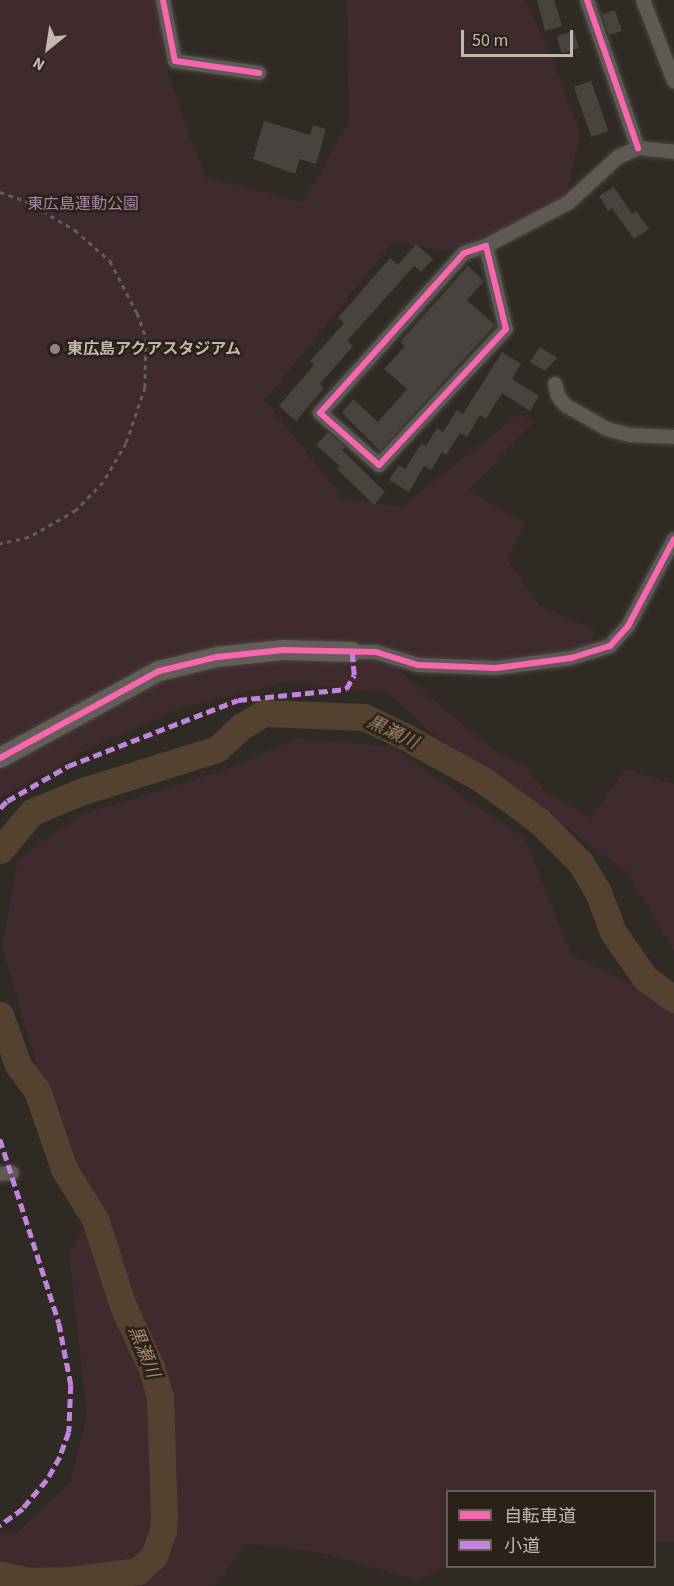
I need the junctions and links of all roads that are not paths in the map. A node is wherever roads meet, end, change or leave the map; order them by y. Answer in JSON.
{"nodes":[{"id":1,"x":163,"y":0,"type":"edge"},
{"id":2,"x":587,"y":0,"type":"edge"},
{"id":3,"x":643,"y":0,"type":"edge"},
{"id":4,"x":259,"y":73,"type":"dead end"},
{"id":5,"x":674,"y":81,"type":"edge"},
{"id":6,"x":638,"y":148,"type":"junction"},
{"id":7,"x":674,"y":152,"type":"edge"},
{"id":8,"x":486,"y":246,"type":"junction"},
{"id":9,"x":555,"y":384,"type":"dead end"},
{"id":10,"x":674,"y":437,"type":"edge"},
{"id":11,"x":674,"y":539,"type":"edge"},
{"id":12,"x":352,"y":652,"type":"joint"},
{"id":13,"x":0,"y":758,"type":"edge"}],
"edges":[{"from":1,"to":4,"type":"street"},
{"from":2,"to":6,"type":"street"},
{"from":3,"to":5,"type":"street"},
{"from":6,"to":7,"type":"street"},
{"from":6,"to":8,"type":"street"},
{"from":8,"to":8,"type":"street"},
{"from":9,"to":10,"type":"street"},
{"from":11,"to":12,"type":"street"},
{"from":12,"to":13,"type":"street"}]}
